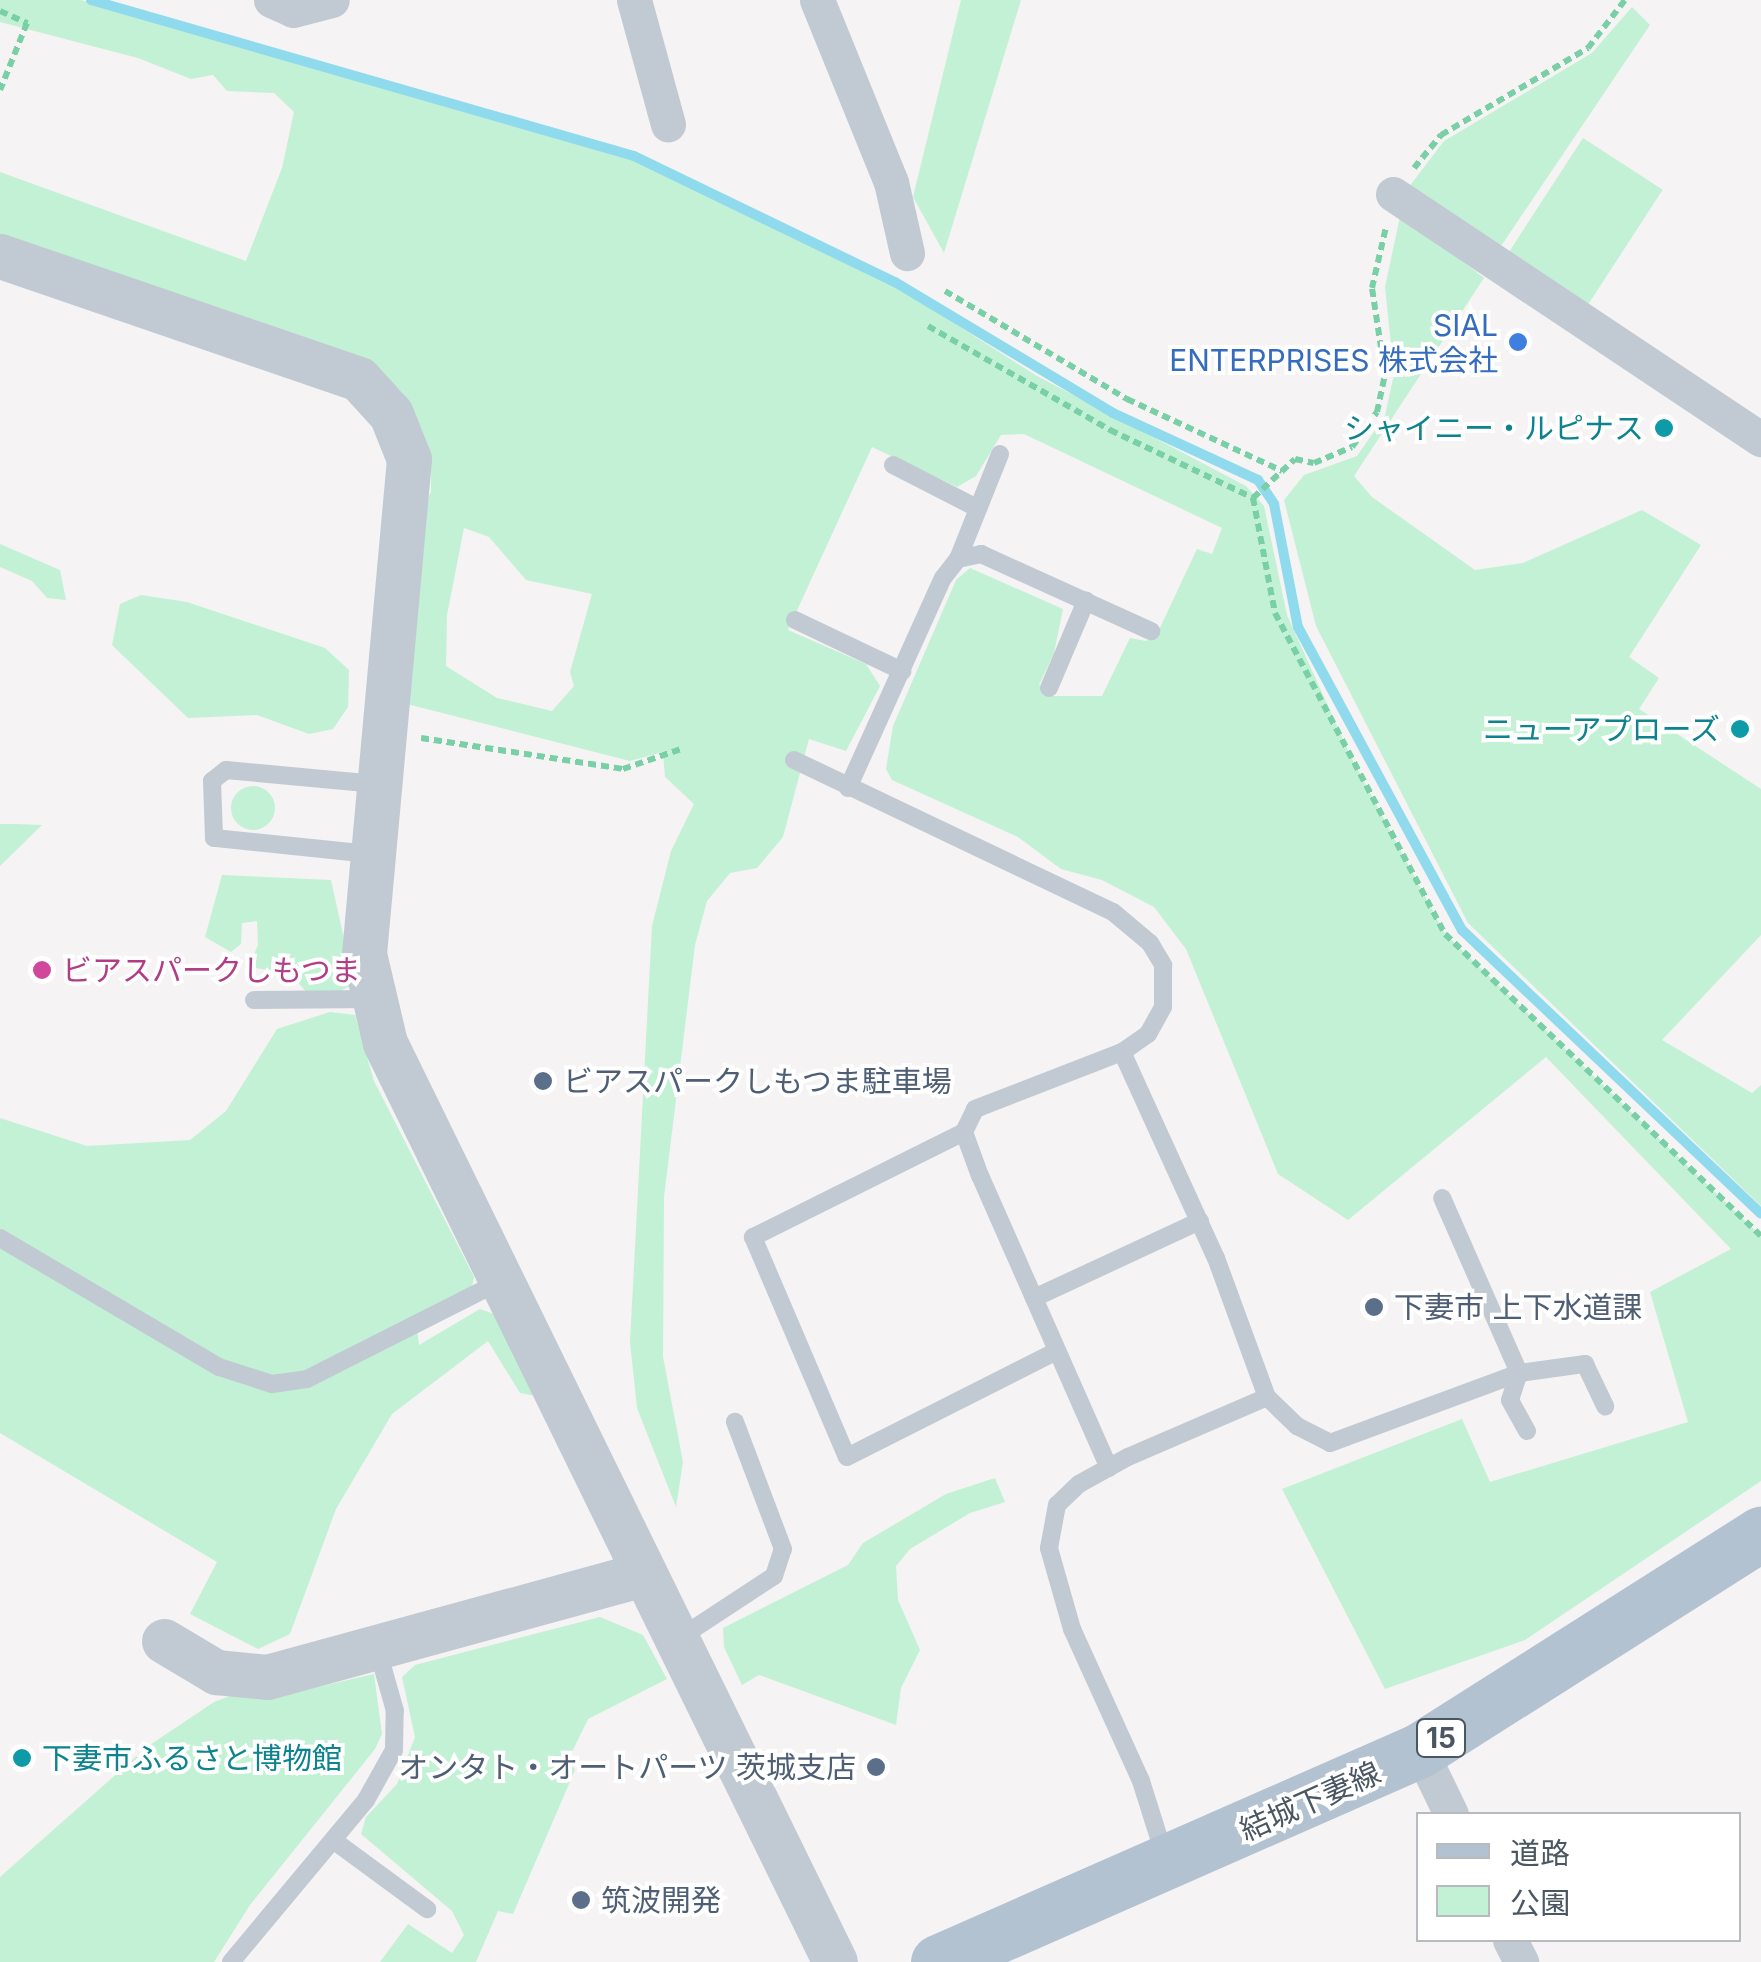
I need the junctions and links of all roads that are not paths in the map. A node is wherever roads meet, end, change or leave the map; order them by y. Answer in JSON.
{"nodes":[{"id":1,"x":271,"y":0,"type":"edge"},
{"id":2,"x":332,"y":0,"type":"edge"},
{"id":3,"x":634,"y":0,"type":"edge"},
{"id":4,"x":817,"y":0,"type":"edge"},
{"id":5,"x":668,"y":124,"type":"dead end"},
{"id":6,"x":1393,"y":194,"type":"dead end"},
{"id":7,"x":907,"y":253,"type":"dead end"},
{"id":8,"x":0,"y":256,"type":"edge"},
{"id":9,"x":1761,"y":439,"type":"edge"},
{"id":10,"x":1000,"y":454,"type":"dead end"},
{"id":11,"x":893,"y":465,"type":"dead end"},
{"id":12,"x":975,"y":507,"type":"junction"},
{"id":13,"x":958,"y":559,"type":"junction"},
{"id":14,"x":1086,"y":600,"type":"junction"},
{"id":15,"x":795,"y":620,"type":"dead end"},
{"id":16,"x":1151,"y":631,"type":"dead end"},
{"id":17,"x":902,"y":671,"type":"junction"},
{"id":18,"x":1050,"y":688,"type":"dead end"},
{"id":19,"x":794,"y":760,"type":"dead end"},
{"id":20,"x":376,"y":784,"type":"junction"},
{"id":21,"x":848,"y":788,"type":"junction"},
{"id":22,"x":370,"y":854,"type":"junction"},
{"id":23,"x":374,"y":998,"type":"junction"},
{"id":24,"x":254,"y":1000,"type":"dead end"},
{"id":25,"x":1122,"y":1052,"type":"junction"},
{"id":26,"x":964,"y":1132,"type":"junction"},
{"id":27,"x":1442,"y":1198,"type":"dead end"},
{"id":28,"x":1200,"y":1222,"type":"junction"},
{"id":29,"x":0,"y":1238,"type":"edge"},
{"id":30,"x":499,"y":1282,"type":"junction"},
{"id":31,"x":1034,"y":1298,"type":"junction"},
{"id":32,"x":1057,"y":1351,"type":"junction"},
{"id":33,"x":1519,"y":1373,"type":"junction"},
{"id":34,"x":1267,"y":1397,"type":"junction"},
{"id":35,"x":1604,"y":1406,"type":"dead end"},
{"id":36,"x":734,"y":1422,"type":"dead end"},
{"id":37,"x":1527,"y":1431,"type":"dead end"},
{"id":38,"x":1109,"y":1468,"type":"junction"},
{"id":39,"x":1761,"y":1534,"type":"edge"},
{"id":40,"x":644,"y":1574,"type":"junction"},
{"id":41,"x":164,"y":1640,"type":"dead end"},
{"id":42,"x":678,"y":1640,"type":"junction"},
{"id":43,"x":378,"y":1651,"type":"junction"},
{"id":44,"x":1420,"y":1750,"type":"junction"},
{"id":45,"x":1450,"y":1812,"type":"edge"},
{"id":46,"x":333,"y":1840,"type":"junction"},
{"id":47,"x":1168,"y":1864,"type":"junction"},
{"id":48,"x":426,"y":1909,"type":"dead end"},
{"id":49,"x":231,"y":1962,"type":"edge"},
{"id":50,"x":835,"y":1962,"type":"edge"},
{"id":51,"x":938,"y":1962,"type":"edge"}],
"edges":[{"from":1,"to":2,"type":"street"},
{"from":3,"to":5,"type":"street"},
{"from":4,"to":7,"type":"street"},
{"from":6,"to":9,"type":"street"},
{"from":8,"to":20,"type":"street"},
{"from":10,"to":12,"type":"lane"},
{"from":11,"to":12,"type":"lane"},
{"from":12,"to":13,"type":"lane"},
{"from":13,"to":14,"type":"lane"},
{"from":13,"to":17,"type":"lane"},
{"from":14,"to":16,"type":"lane"},
{"from":14,"to":18,"type":"lane"},
{"from":15,"to":17,"type":"lane"},
{"from":17,"to":21,"type":"lane"},
{"from":19,"to":21,"type":"lane"},
{"from":20,"to":22,"type":"street"},
{"from":20,"to":22,"type":"lane"},
{"from":21,"to":25,"type":"lane"},
{"from":22,"to":23,"type":"street"},
{"from":23,"to":24,"type":"lane"},
{"from":23,"to":30,"type":"street"},
{"from":25,"to":26,"type":"lane"},
{"from":25,"to":28,"type":"lane"},
{"from":26,"to":31,"type":"lane"},
{"from":26,"to":32,"type":"lane"},
{"from":27,"to":33,"type":"lane"},
{"from":28,"to":31,"type":"lane"},
{"from":28,"to":34,"type":"lane"},
{"from":29,"to":30,"type":"lane"},
{"from":30,"to":40,"type":"street"},
{"from":31,"to":32,"type":"lane"},
{"from":32,"to":38,"type":"lane"},
{"from":33,"to":34,"type":"lane"},
{"from":33,"to":35,"type":"lane"},
{"from":33,"to":37,"type":"lane"},
{"from":34,"to":38,"type":"lane"},
{"from":36,"to":42,"type":"lane"},
{"from":38,"to":47,"type":"lane"},
{"from":39,"to":44,"type":"main road","name":"結城下妻線","number":"15"},
{"from":40,"to":42,"type":"street"},
{"from":40,"to":43,"type":"street"},
{"from":41,"to":43,"type":"street"},
{"from":42,"to":50,"type":"street"},
{"from":43,"to":46,"type":"lane"},
{"from":44,"to":45,"type":"street"},
{"from":44,"to":47,"type":"main road","name":"結城下妻線","number":"15"},
{"from":46,"to":48,"type":"lane"},
{"from":46,"to":49,"type":"lane"},
{"from":47,"to":51,"type":"main road","name":"結城下妻線","number":"15"}]}
